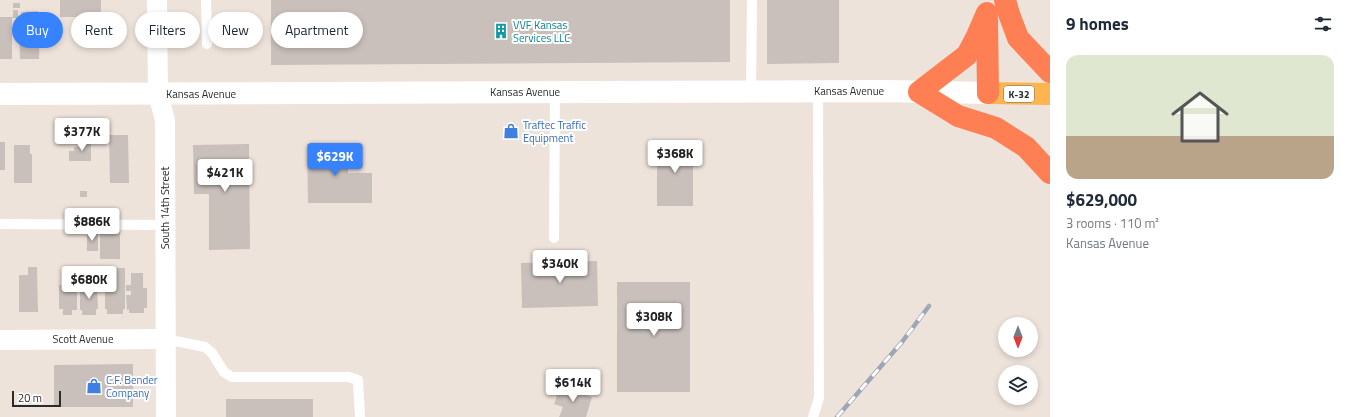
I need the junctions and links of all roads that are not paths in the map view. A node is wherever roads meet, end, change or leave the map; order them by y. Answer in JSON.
{"nodes":[{"id":1,"x":157,"y":0,"type":"edge"},
{"id":2,"x":206,"y":0,"type":"edge"},
{"id":3,"x":752,"y":0,"type":"edge"},
{"id":4,"x":1005,"y":0,"type":"edge"},
{"id":5,"x":986,"y":7,"type":"edge"},
{"id":6,"x":207,"y":44,"type":"dead end"},
{"id":7,"x":1050,"y":72,"type":"edge"},
{"id":8,"x":818,"y":91,"type":"junction"},
{"id":9,"x":555,"y":92,"type":"junction"},
{"id":10,"x":751,"y":92,"type":"junction"},
{"id":11,"x":919,"y":92,"type":"junction"},
{"id":12,"x":988,"y":93,"type":"junction"},
{"id":13,"x":0,"y":94,"type":"edge"},
{"id":14,"x":158,"y":94,"type":"junction"},
{"id":15,"x":1050,"y":94,"type":"edge"},
{"id":16,"x":1050,"y":173,"type":"edge"},
{"id":17,"x":0,"y":224,"type":"edge"},
{"id":18,"x":165,"y":225,"type":"junction"},
{"id":19,"x":554,"y":238,"type":"dead end"},
{"id":20,"x":165,"y":339,"type":"junction"},
{"id":21,"x":0,"y":340,"type":"edge"},
{"id":22,"x":166,"y":417,"type":"edge"},
{"id":23,"x":360,"y":417,"type":"edge"},
{"id":24,"x":813,"y":417,"type":"edge"}],
"edges":[{"from":1,"to":14,"type":"street","name":"South 14th Street"},
{"from":2,"to":6,"type":"lane"},
{"from":3,"to":10,"type":"lane"},
{"from":4,"to":7,"type":"highway"},
{"from":5,"to":11,"type":"highway"},
{"from":5,"to":12,"type":"highway"},
{"from":8,"to":10,"type":"main road","name":"Kansas Avenue"},
{"from":8,"to":11,"type":"main road","name":"Kansas Avenue"},
{"from":8,"to":24,"type":"lane"},
{"from":9,"to":10,"type":"main road","name":"Kansas Avenue"},
{"from":9,"to":14,"type":"main road","name":"Kansas Avenue"},
{"from":9,"to":19,"type":"lane"},
{"from":11,"to":12,"type":"main road","name":"Kansas Avenue"},
{"from":11,"to":16,"type":"highway"},
{"from":12,"to":15,"type":"main road","name":"Kansas Avenue","number":"K-32"},
{"from":13,"to":14,"type":"main road","name":"Kansas Avenue"},
{"from":14,"to":18,"type":"street","name":"South 14th Street"},
{"from":17,"to":18,"type":"lane"},
{"from":18,"to":20,"type":"street","name":"South 14th Street"},
{"from":20,"to":21,"type":"street","name":"Scott Avenue"},
{"from":20,"to":22,"type":"street","name":"South 14th Street"},
{"from":20,"to":23,"type":"lane"}]}
